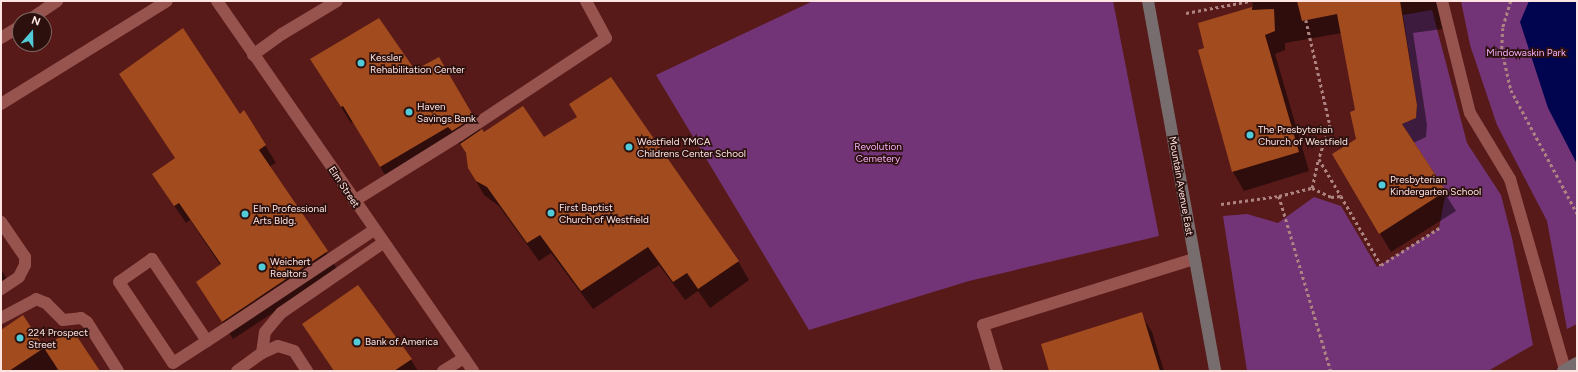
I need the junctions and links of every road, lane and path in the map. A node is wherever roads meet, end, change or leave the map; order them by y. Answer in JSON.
{"nodes":[{"id":1,"x":57,"y":1,"type":"edge"},
{"id":2,"x":167,"y":1,"type":"edge"},
{"id":3,"x":217,"y":1,"type":"edge"},
{"id":4,"x":337,"y":1,"type":"edge"},
{"id":5,"x":586,"y":1,"type":"edge"},
{"id":6,"x":1148,"y":1,"type":"edge"},
{"id":7,"x":1244,"y":1,"type":"edge"},
{"id":8,"x":1250,"y":1,"type":"edge"},
{"id":9,"x":1260,"y":1,"type":"edge"},
{"id":10,"x":1268,"y":1,"type":"edge"},
{"id":11,"x":1442,"y":1,"type":"edge"},
{"id":12,"x":1511,"y":1,"type":"edge"},
{"id":13,"x":41,"y":12,"type":"edge"},
{"id":14,"x":1186,"y":13,"type":"dead end"},
{"id":15,"x":1306,"y":20,"type":"dead end"},
{"id":16,"x":12,"y":31,"type":"edge"},
{"id":17,"x":1,"y":38,"type":"edge"},
{"id":18,"x":254,"y":55,"type":"junction"},
{"id":19,"x":1,"y":104,"type":"edge"},
{"id":20,"x":1318,"y":158,"type":"junction"},
{"id":21,"x":1312,"y":188,"type":"junction"},
{"id":22,"x":1279,"y":196,"type":"junction"},
{"id":23,"x":1341,"y":196,"type":"junction"},
{"id":24,"x":354,"y":201,"type":"junction"},
{"id":25,"x":1221,"y":204,"type":"dead end"},
{"id":26,"x":1577,"y":213,"type":"edge"},
{"id":27,"x":1,"y":222,"type":"edge"},
{"id":28,"x":1439,"y":228,"type":"dead end"},
{"id":29,"x":374,"y":230,"type":"junction"},
{"id":30,"x":383,"y":243,"type":"junction"},
{"id":31,"x":1194,"y":260,"type":"junction"},
{"id":32,"x":1,"y":289,"type":"edge"},
{"id":33,"x":1,"y":318,"type":"edge"},
{"id":34,"x":207,"y":341,"type":"junction"},
{"id":35,"x":262,"y":353,"type":"junction"},
{"id":36,"x":464,"y":358,"type":"junction"},
{"id":37,"x":1577,"y":363,"type":"edge"},
{"id":38,"x":1564,"y":370,"type":"edge"},
{"id":39,"x":118,"y":371,"type":"edge"},
{"id":40,"x":237,"y":371,"type":"edge"},
{"id":41,"x":308,"y":371,"type":"edge"},
{"id":42,"x":443,"y":371,"type":"edge"},
{"id":43,"x":473,"y":371,"type":"edge"},
{"id":44,"x":997,"y":371,"type":"edge"},
{"id":45,"x":1215,"y":371,"type":"edge"},
{"id":46,"x":1331,"y":371,"type":"edge"}],
"edges":[{"from":1,"to":13,"type":"street"},
{"from":2,"to":19,"type":"street"},
{"from":3,"to":18,"type":"street","name":"Elm Street"},
{"from":4,"to":18,"type":"street"},
{"from":5,"to":24,"type":"street"},
{"from":6,"to":31,"type":"street","name":"Mountain Avenue East"},
{"from":7,"to":8,"type":"path"},
{"from":7,"to":14,"type":"path"},
{"from":9,"to":10,"type":"path"},
{"from":11,"to":38,"type":"street"},
{"from":12,"to":26,"type":"path"},
{"from":15,"to":20,"type":"path"},
{"from":16,"to":17,"type":"street"},
{"from":18,"to":24,"type":"street","name":"Elm Street"},
{"from":20,"to":21,"type":"path"},
{"from":20,"to":23,"type":"path"},
{"from":21,"to":22,"type":"path"},
{"from":21,"to":23,"type":"path"},
{"from":22,"to":25,"type":"path"},
{"from":22,"to":46,"type":"path"},
{"from":23,"to":28,"type":"path"},
{"from":24,"to":29,"type":"street","name":"Elm Street"},
{"from":27,"to":32,"type":"street"},
{"from":29,"to":30,"type":"street","name":"Elm Street"},
{"from":29,"to":34,"type":"street"},
{"from":30,"to":35,"type":"street"},
{"from":30,"to":36,"type":"street","name":"Elm Street"},
{"from":31,"to":44,"type":"street"},
{"from":31,"to":45,"type":"street","name":"Mountain Avenue East"},
{"from":33,"to":39,"type":"street"},
{"from":34,"to":34,"type":"street"},
{"from":35,"to":40,"type":"street"},
{"from":35,"to":41,"type":"street"},
{"from":36,"to":42,"type":"street"},
{"from":36,"to":43,"type":"street","name":"Elm Street"},
{"from":37,"to":38,"type":"street"}]}
